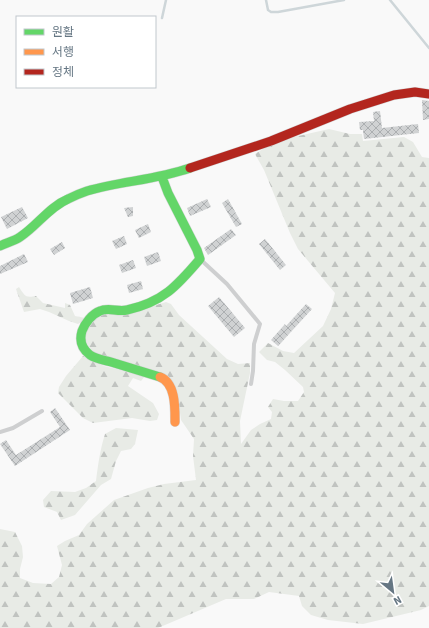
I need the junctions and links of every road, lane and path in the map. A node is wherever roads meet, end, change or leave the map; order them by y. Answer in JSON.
{"nodes":[{"id":1,"x":429,"y":94,"type":"edge"},
{"id":2,"x":162,"y":177,"type":"junction"},
{"id":3,"x":0,"y":246,"type":"edge"},
{"id":4,"x":200,"y":259,"type":"junction"},
{"id":5,"x":251,"y":384,"type":"dead end"},
{"id":6,"x":42,"y":410,"type":"dead end"},
{"id":7,"x":174,"y":422,"type":"dead end"},
{"id":8,"x":0,"y":432,"type":"edge"}],
"edges":[{"from":1,"to":2,"type":"street"},
{"from":2,"to":3,"type":"street"},
{"from":2,"to":4,"type":"street"},
{"from":4,"to":5,"type":"lane"},
{"from":4,"to":7,"type":"street"},
{"from":6,"to":8,"type":"lane"}]}
